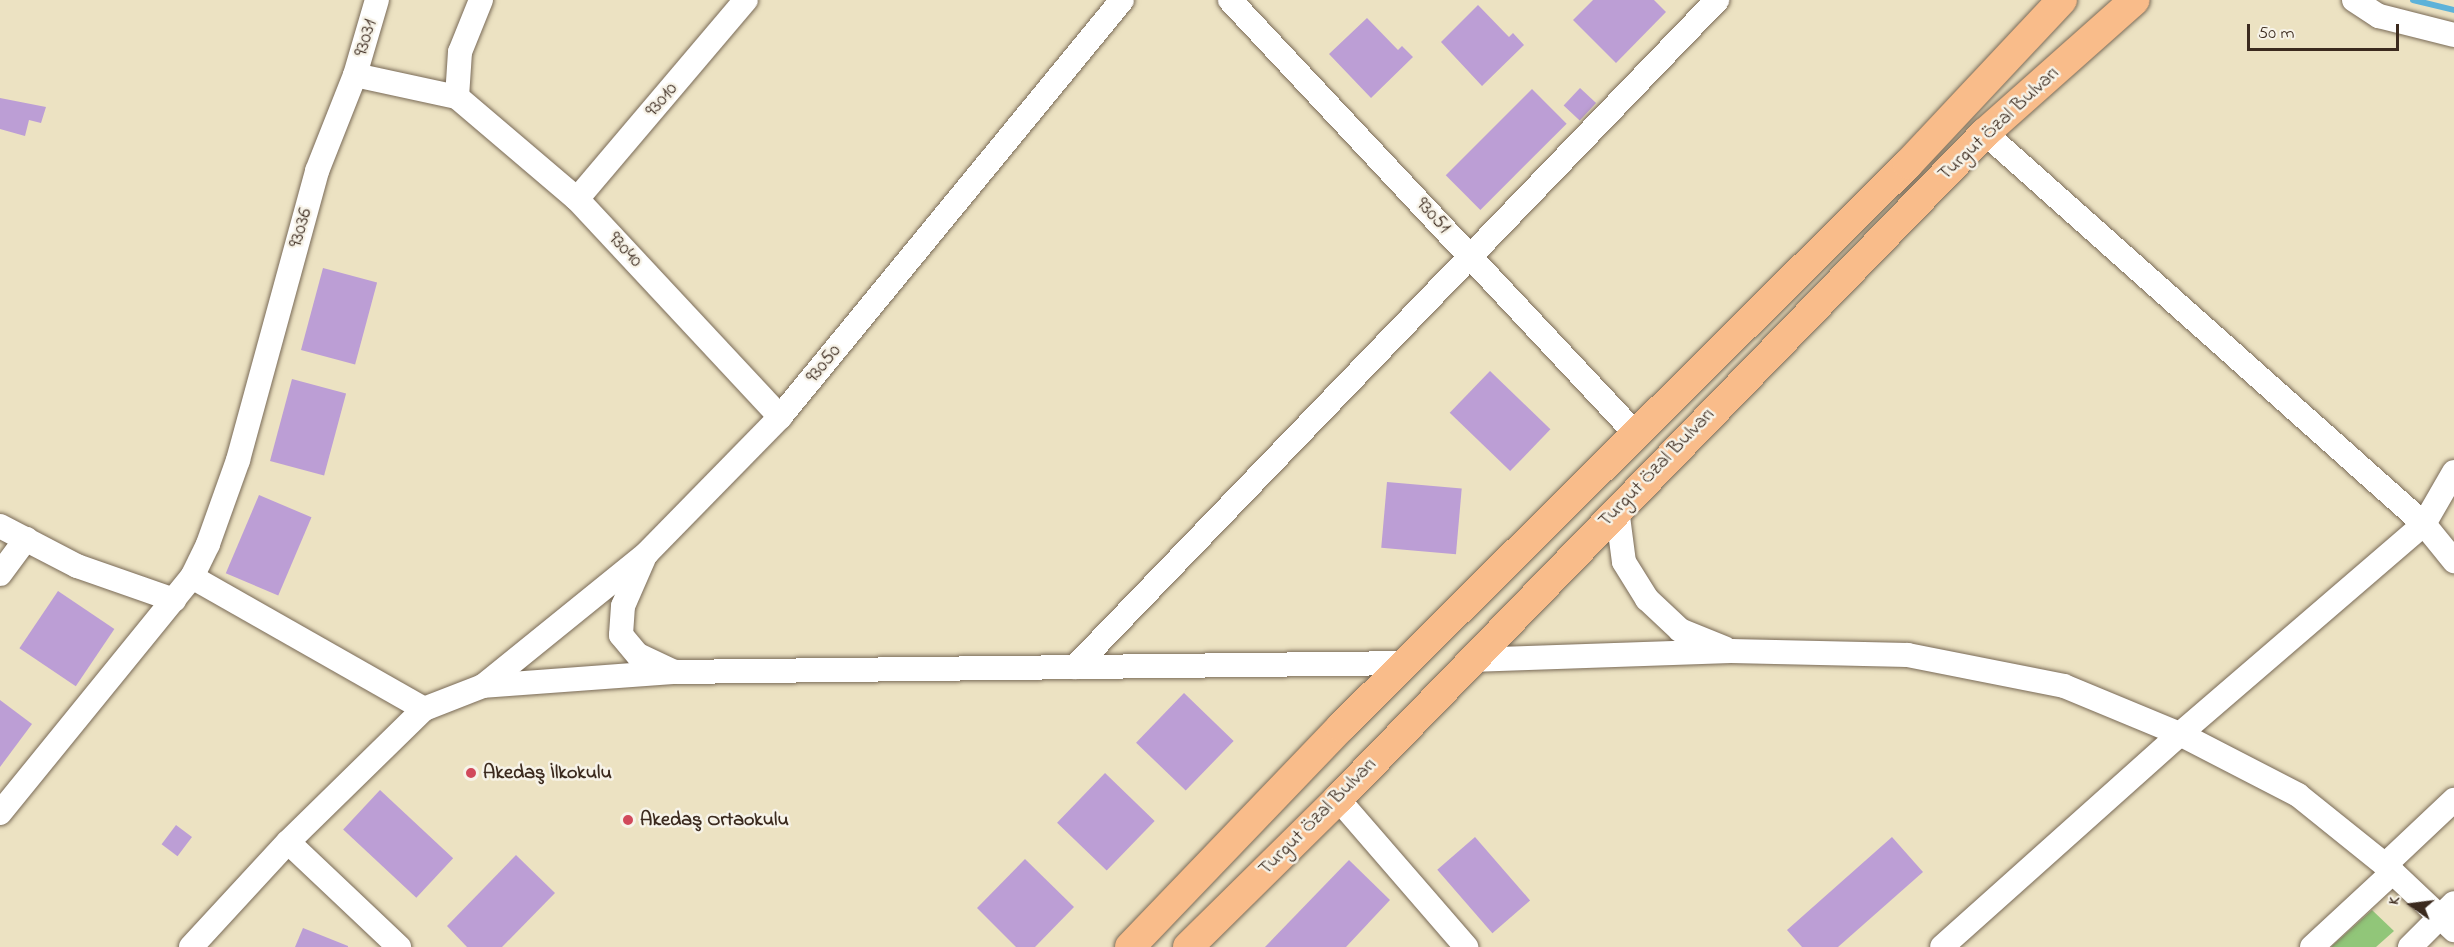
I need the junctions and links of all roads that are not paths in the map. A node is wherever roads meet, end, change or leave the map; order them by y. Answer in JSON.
{"nodes":[{"id":1,"x":377,"y":0,"type":"edge"},
{"id":2,"x":481,"y":0,"type":"edge"},
{"id":3,"x":746,"y":0,"type":"edge"},
{"id":4,"x":1122,"y":0,"type":"edge"},
{"id":5,"x":1230,"y":0,"type":"edge"},
{"id":6,"x":1717,"y":0,"type":"edge"},
{"id":7,"x":2061,"y":0,"type":"edge"},
{"id":8,"x":2135,"y":0,"type":"edge"},
{"id":9,"x":2354,"y":0,"type":"edge"},
{"id":10,"x":2454,"y":35,"type":"edge"},
{"id":11,"x":355,"y":75,"type":"junction"},
{"id":12,"x":457,"y":97,"type":"junction"},
{"id":13,"x":1985,"y":134,"type":"junction"},
{"id":14,"x":577,"y":199,"type":"junction"},
{"id":15,"x":1470,"y":256,"type":"junction"},
{"id":16,"x":780,"y":417,"type":"junction"},
{"id":17,"x":1636,"y":434,"type":"junction"},
{"id":18,"x":2454,"y":472,"type":"edge"},
{"id":19,"x":1617,"y":509,"type":"junction"},
{"id":20,"x":2424,"y":524,"type":"junction"},
{"id":21,"x":0,"y":526,"type":"edge"},
{"id":22,"x":26,"y":539,"type":"junction"},
{"id":23,"x":646,"y":553,"type":"junction"},
{"id":24,"x":2454,"y":561,"type":"edge"},
{"id":25,"x":0,"y":574,"type":"edge"},
{"id":26,"x":192,"y":577,"type":"junction"},
{"id":27,"x":174,"y":600,"type":"junction"},
{"id":28,"x":1731,"y":651,"type":"junction"},
{"id":29,"x":1470,"y":660,"type":"junction"},
{"id":30,"x":1408,"y":663,"type":"junction"},
{"id":31,"x":1075,"y":667,"type":"junction"},
{"id":32,"x":674,"y":672,"type":"junction"},
{"id":33,"x":483,"y":686,"type":"junction"},
{"id":34,"x":424,"y":709,"type":"junction"},
{"id":35,"x":2180,"y":734,"type":"junction"},
{"id":36,"x":1338,"y":799,"type":"junction"},
{"id":37,"x":2454,"y":800,"type":"edge"},
{"id":38,"x":0,"y":813,"type":"edge"},
{"id":39,"x":288,"y":842,"type":"junction"},
{"id":40,"x":2389,"y":869,"type":"junction"},
{"id":41,"x":2449,"y":916,"type":"edge"},
{"id":42,"x":191,"y":947,"type":"edge"},
{"id":43,"x":399,"y":947,"type":"edge"},
{"id":44,"x":1130,"y":947,"type":"edge"},
{"id":45,"x":1188,"y":947,"type":"edge"},
{"id":46,"x":1466,"y":947,"type":"edge"},
{"id":47,"x":1942,"y":947,"type":"edge"},
{"id":48,"x":2312,"y":947,"type":"edge"},
{"id":49,"x":2410,"y":947,"type":"edge"}],
"edges":[{"from":1,"to":11,"type":"street","name":"93031"},
{"from":2,"to":12,"type":"street"},
{"from":3,"to":14,"type":"street","name":"93010"},
{"from":4,"to":16,"type":"street","name":"93050"},
{"from":5,"to":15,"type":"street","name":"93051"},
{"from":6,"to":15,"type":"street"},
{"from":7,"to":17,"type":"main road","name":"Turgut Özal Bulvarı"},
{"from":8,"to":13,"type":"main road","name":"Turgut Özal Bulvarı"},
{"from":9,"to":10,"type":"street"},
{"from":11,"to":12,"type":"street"},
{"from":11,"to":26,"type":"street","name":"93036"},
{"from":12,"to":14,"type":"street","name":"93040"},
{"from":13,"to":19,"type":"main road","name":"Turgut Özal Bulvarı"},
{"from":13,"to":20,"type":"street"},
{"from":14,"to":16,"type":"street","name":"93040"},
{"from":15,"to":17,"type":"street","name":"93051"},
{"from":15,"to":31,"type":"street"},
{"from":16,"to":23,"type":"street","name":"93050"},
{"from":17,"to":30,"type":"main road","name":"Turgut Özal Bulvarı"},
{"from":18,"to":20,"type":"street"},
{"from":19,"to":28,"type":"street"},
{"from":19,"to":29,"type":"main road","name":"Turgut Özal Bulvarı"},
{"from":20,"to":24,"type":"street"},
{"from":20,"to":35,"type":"street"},
{"from":21,"to":22,"type":"street"},
{"from":22,"to":25,"type":"street"},
{"from":22,"to":27,"type":"street"},
{"from":23,"to":32,"type":"street"},
{"from":23,"to":33,"type":"street","name":"93050"},
{"from":26,"to":27,"type":"street","name":"93036"},
{"from":26,"to":34,"type":"street"},
{"from":27,"to":38,"type":"street","name":"93036"},
{"from":28,"to":29,"type":"street"},
{"from":28,"to":35,"type":"street"},
{"from":29,"to":36,"type":"main road","name":"Turgut Özal Bulvarı"},
{"from":30,"to":31,"type":"street"},
{"from":30,"to":44,"type":"main road","name":"Turgut Özal Bulvarı"},
{"from":31,"to":32,"type":"street"},
{"from":32,"to":33,"type":"street"},
{"from":33,"to":34,"type":"street"},
{"from":34,"to":39,"type":"street"},
{"from":35,"to":40,"type":"street"},
{"from":35,"to":47,"type":"street"},
{"from":36,"to":45,"type":"main road","name":"Turgut Özal Bulvarı"},
{"from":36,"to":46,"type":"street"},
{"from":37,"to":40,"type":"street"},
{"from":39,"to":42,"type":"street"},
{"from":39,"to":43,"type":"street"},
{"from":40,"to":41,"type":"street"},
{"from":40,"to":48,"type":"street"},
{"from":41,"to":49,"type":"street"}]}
